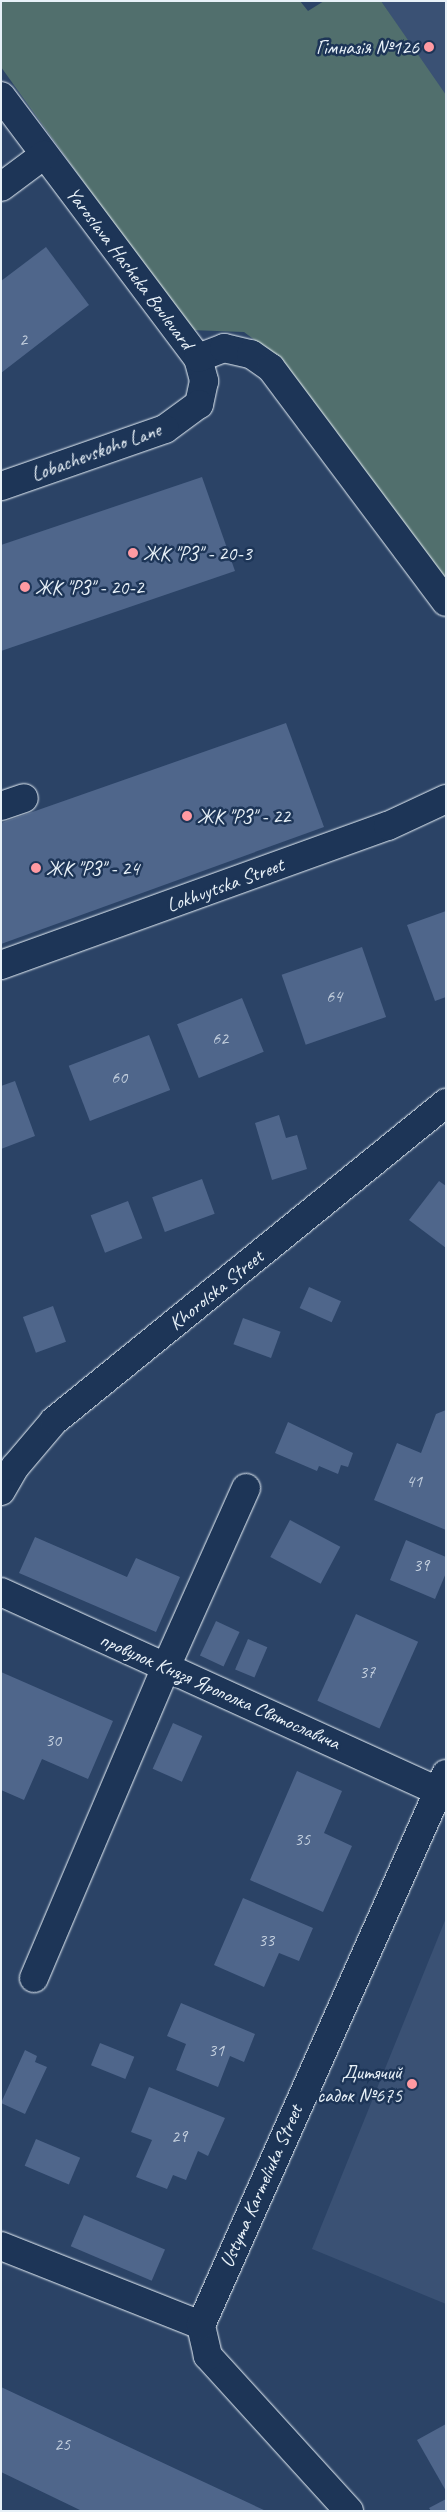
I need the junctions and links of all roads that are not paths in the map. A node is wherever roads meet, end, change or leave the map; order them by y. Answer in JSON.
{"nodes":[{"id":1,"x":1,"y":96,"type":"edge"},
{"id":2,"x":44,"y":155,"type":"junction"},
{"id":3,"x":1,"y":187,"type":"edge"},
{"id":4,"x":198,"y":358,"type":"junction"},
{"id":5,"x":1,"y":486,"type":"edge"},
{"id":6,"x":446,"y":602,"type":"edge"},
{"id":7,"x":446,"y":799,"type":"edge"},
{"id":8,"x":1,"y":965,"type":"edge"},
{"id":9,"x":446,"y":1103,"type":"edge"},
{"id":10,"x":246,"y":1488,"type":"dead end"},
{"id":11,"x":1,"y":1491,"type":"edge"},
{"id":12,"x":1,"y":1592,"type":"edge"},
{"id":13,"x":166,"y":1667,"type":"junction"},
{"id":14,"x":442,"y":1782,"type":"edge"},
{"id":15,"x":34,"y":1978,"type":"dead end"},
{"id":16,"x":1,"y":2246,"type":"edge"},
{"id":17,"x":201,"y":2325,"type":"junction"},
{"id":18,"x":348,"y":2511,"type":"edge"}],
"edges":[{"from":1,"to":2,"type":"street","name":"Yaroslava Hasheka Boulevard"},
{"from":2,"to":3,"type":"street"},
{"from":2,"to":4,"type":"street","name":"Yaroslava Hasheka Boulevard"},
{"from":4,"to":5,"type":"street","name":"Lobachevskoho Lane"},
{"from":4,"to":6,"type":"street","name":"Yaroslava Hasheka Boulevard"},
{"from":7,"to":8,"type":"street","name":"Lokhvytska Street"},
{"from":9,"to":11,"type":"street","name":"Khorolska Street"},
{"from":10,"to":13,"type":"street"},
{"from":12,"to":13,"type":"street","name":"провулок Князя Ярополка Святославича"},
{"from":13,"to":14,"type":"street","name":"провулок Князя Ярополка Святославича"},
{"from":13,"to":15,"type":"street"},
{"from":14,"to":17,"type":"street","name":"Ustyma Karmeliuka Street"},
{"from":16,"to":17,"type":"street"},
{"from":17,"to":18,"type":"street"}]}
